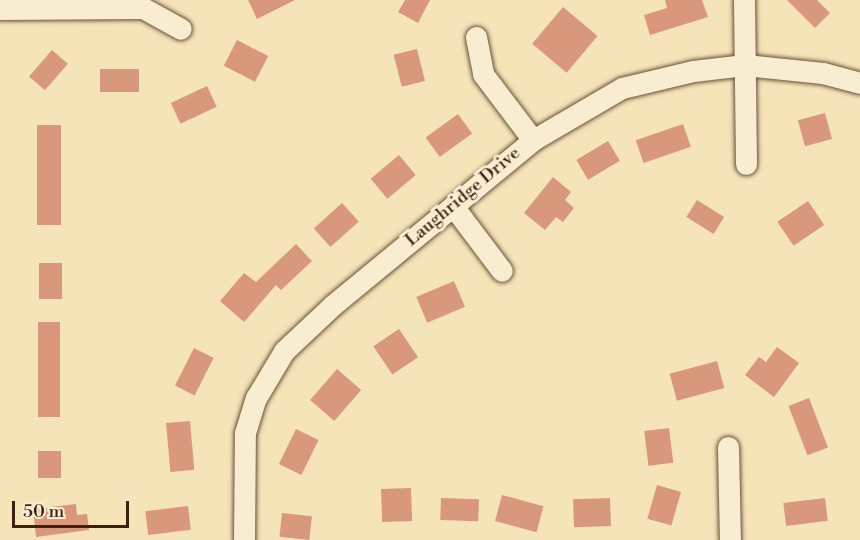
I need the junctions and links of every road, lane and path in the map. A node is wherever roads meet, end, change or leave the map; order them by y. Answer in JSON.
{"nodes":[{"id":1,"x":744,"y":0,"type":"edge"},
{"id":2,"x":0,"y":9,"type":"edge"},
{"id":3,"x":181,"y":29,"type":"dead end"},
{"id":4,"x":476,"y":37,"type":"dead end"},
{"id":5,"x":745,"y":65,"type":"junction"},
{"id":6,"x":860,"y":82,"type":"edge"},
{"id":7,"x":534,"y":140,"type":"junction"},
{"id":8,"x":746,"y":164,"type":"dead end"},
{"id":9,"x":453,"y":206,"type":"junction"},
{"id":10,"x":502,"y":271,"type":"dead end"},
{"id":11,"x":728,"y":447,"type":"dead end"},
{"id":12,"x":244,"y":540,"type":"edge"},
{"id":13,"x":730,"y":540,"type":"edge"}],
"edges":[{"from":1,"to":5,"type":"street"},
{"from":2,"to":3,"type":"street"},
{"from":4,"to":7,"type":"street"},
{"from":5,"to":6,"type":"street","name":"Laughridge Drive"},
{"from":5,"to":7,"type":"street","name":"Laughridge Drive"},
{"from":5,"to":8,"type":"street"},
{"from":7,"to":9,"type":"street","name":"Laughridge Drive"},
{"from":9,"to":10,"type":"street"},
{"from":9,"to":12,"type":"street","name":"Laughridge Drive"},
{"from":11,"to":13,"type":"street"}]}
